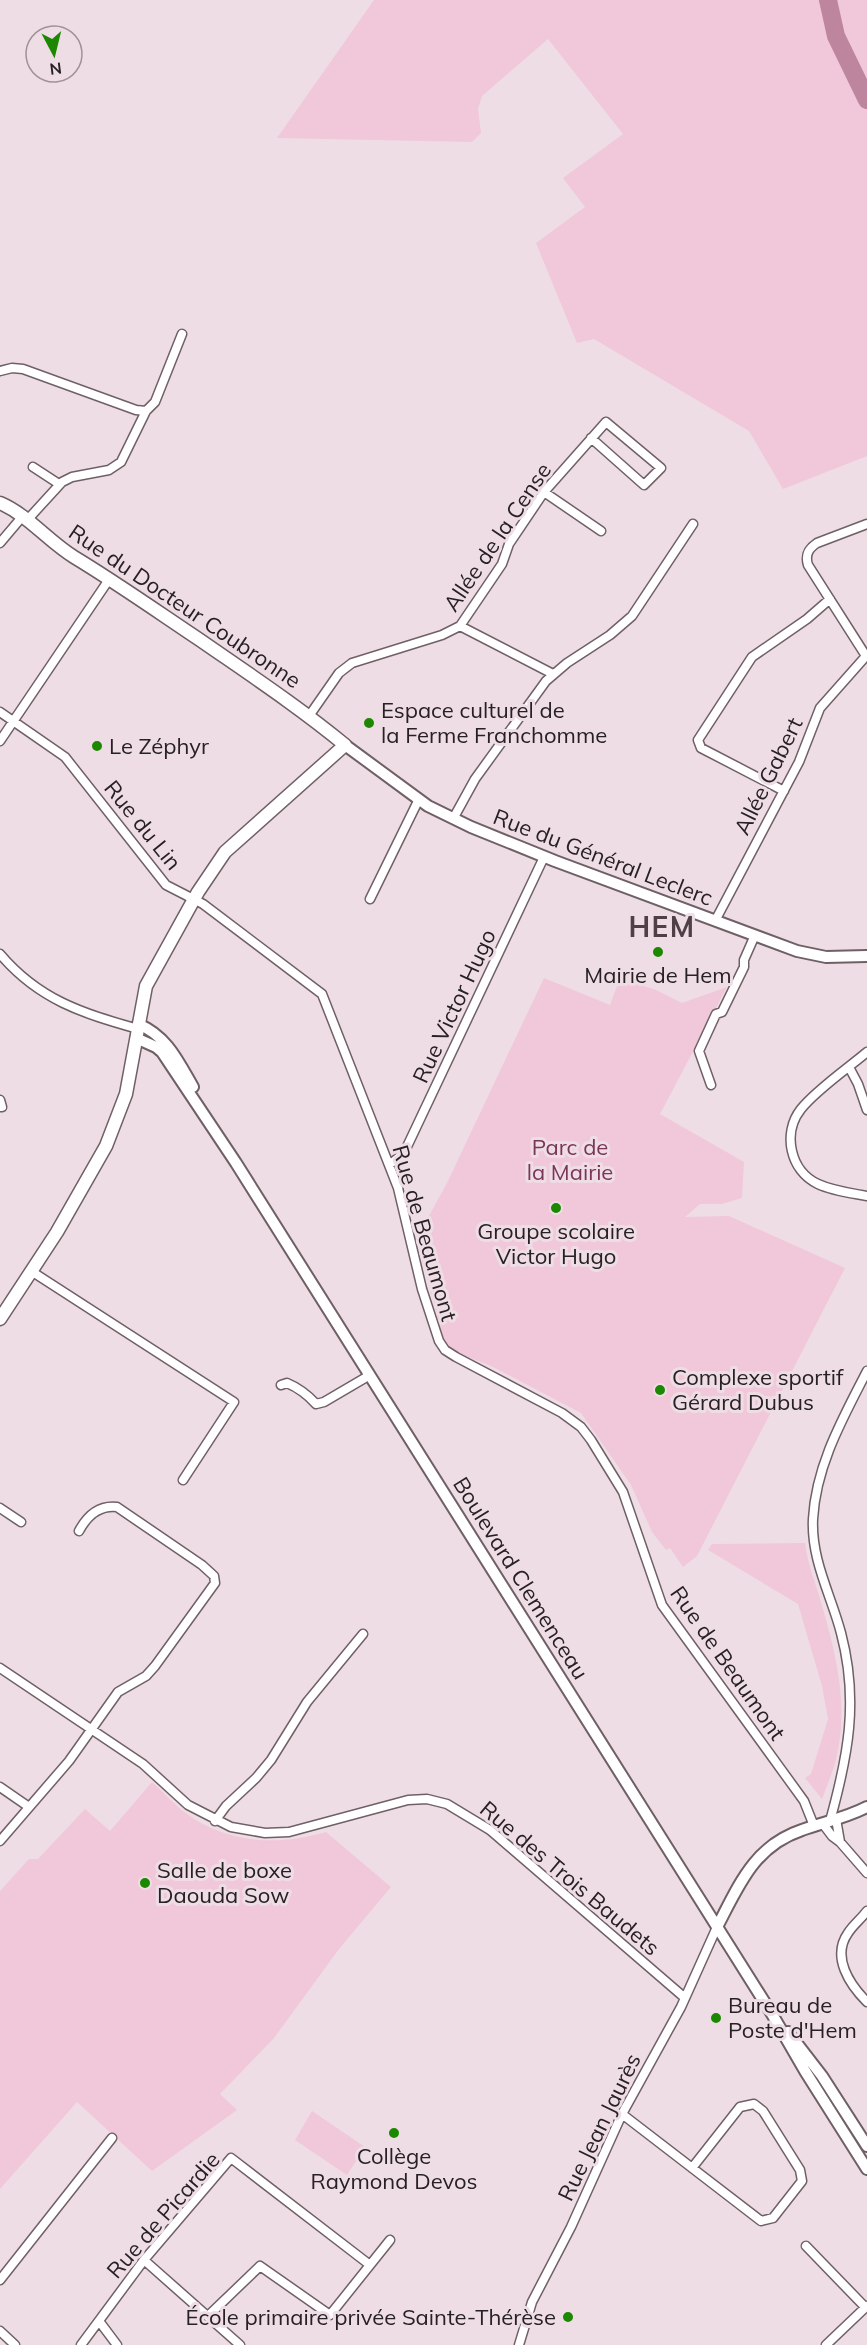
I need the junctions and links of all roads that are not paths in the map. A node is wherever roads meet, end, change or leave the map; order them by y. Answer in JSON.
{"nodes":[{"id":1,"x":182,"y":334,"type":"dead end"},
{"id":2,"x":0,"y":371,"type":"edge"},
{"id":3,"x":146,"y":411,"type":"junction"},
{"id":4,"x":591,"y":438,"type":"junction"},
{"id":5,"x":33,"y":467,"type":"dead end"},
{"id":6,"x":59,"y":484,"type":"junction"},
{"id":7,"x":544,"y":492,"type":"junction"},
{"id":8,"x":0,"y":503,"type":"edge"},
{"id":9,"x":22,"y":517,"type":"junction"},
{"id":10,"x":693,"y":524,"type":"dead end"},
{"id":11,"x":867,"y":524,"type":"edge"},
{"id":12,"x":601,"y":531,"type":"dead end"},
{"id":13,"x":0,"y":543,"type":"edge"},
{"id":14,"x":110,"y":578,"type":"junction"},
{"id":15,"x":830,"y":599,"type":"junction"},
{"id":16,"x":460,"y":626,"type":"junction"},
{"id":17,"x":867,"y":655,"type":"edge"},
{"id":18,"x":553,"y":674,"type":"junction"},
{"id":19,"x":0,"y":712,"type":"edge"},
{"id":20,"x":309,"y":716,"type":"junction"},
{"id":21,"x":13,"y":721,"type":"junction"},
{"id":22,"x":0,"y":741,"type":"edge"},
{"id":23,"x":345,"y":745,"type":"junction"},
{"id":24,"x":784,"y":791,"type":"junction"},
{"id":25,"x":419,"y":799,"type":"junction"},
{"id":26,"x":453,"y":819,"type":"junction"},
{"id":27,"x":544,"y":857,"type":"junction"},
{"id":28,"x":370,"y":898,"type":"dead end"},
{"id":29,"x":194,"y":900,"type":"junction"},
{"id":30,"x":715,"y":921,"type":"junction"},
{"id":31,"x":755,"y":935,"type":"junction"},
{"id":32,"x":0,"y":954,"type":"edge"},
{"id":33,"x":867,"y":956,"type":"edge"},
{"id":34,"x":137,"y":1030,"type":"junction"},
{"id":35,"x":867,"y":1052,"type":"edge"},
{"id":36,"x":849,"y":1067,"type":"junction"},
{"id":37,"x":711,"y":1085,"type":"dead end"},
{"id":38,"x":0,"y":1100,"type":"edge"},
{"id":39,"x":0,"y":1107,"type":"edge"},
{"id":40,"x":867,"y":1110,"type":"edge"},
{"id":41,"x":389,"y":1165,"type":"junction"},
{"id":42,"x":867,"y":1196,"type":"edge"},
{"id":43,"x":31,"y":1271,"type":"junction"},
{"id":44,"x":0,"y":1319,"type":"edge"},
{"id":45,"x":867,"y":1371,"type":"edge"},
{"id":46,"x":369,"y":1375,"type":"junction"},
{"id":47,"x":281,"y":1385,"type":"dead end"},
{"id":48,"x":183,"y":1480,"type":"dead end"},
{"id":49,"x":0,"y":1508,"type":"edge"},
{"id":50,"x":21,"y":1522,"type":"dead end"},
{"id":51,"x":79,"y":1531,"type":"dead end"},
{"id":52,"x":363,"y":1634,"type":"dead end"},
{"id":53,"x":0,"y":1668,"type":"edge"},
{"id":54,"x":91,"y":1729,"type":"junction"},
{"id":55,"x":0,"y":1787,"type":"edge"},
{"id":56,"x":29,"y":1807,"type":"junction"},
{"id":57,"x":867,"y":1807,"type":"edge"},
{"id":58,"x":215,"y":1821,"type":"junction"},
{"id":59,"x":826,"y":1822,"type":"junction"},
{"id":60,"x":0,"y":1841,"type":"edge"},
{"id":61,"x":840,"y":1842,"type":"junction"},
{"id":62,"x":867,"y":1873,"type":"edge"},
{"id":63,"x":867,"y":1911,"type":"edge"},
{"id":64,"x":717,"y":1926,"type":"junction"},
{"id":65,"x":685,"y":1998,"type":"junction"},
{"id":66,"x":867,"y":2002,"type":"edge"},
{"id":67,"x":772,"y":2014,"type":"junction"},
{"id":68,"x":622,"y":2114,"type":"junction"},
{"id":69,"x":112,"y":2138,"type":"dead end"},
{"id":70,"x":867,"y":2146,"type":"edge"},
{"id":71,"x":692,"y":2168,"type":"junction"},
{"id":72,"x":867,"y":2169,"type":"edge"},
{"id":73,"x":390,"y":2240,"type":"dead end"},
{"id":74,"x":806,"y":2246,"type":"dead end"},
{"id":75,"x":144,"y":2260,"type":"junction"},
{"id":76,"x":370,"y":2265,"type":"junction"},
{"id":77,"x":0,"y":2280,"type":"edge"},
{"id":78,"x":866,"y":2306,"type":"edge"},
{"id":79,"x":208,"y":2316,"type":"junction"},
{"id":80,"x":99,"y":2321,"type":"junction"},
{"id":81,"x":0,"y":2331,"type":"edge"},
{"id":82,"x":15,"y":2345,"type":"edge"},
{"id":83,"x":81,"y":2345,"type":"edge"},
{"id":84,"x":117,"y":2345,"type":"edge"},
{"id":85,"x":240,"y":2345,"type":"edge"},
{"id":86,"x":519,"y":2345,"type":"edge"},
{"id":87,"x":826,"y":2345,"type":"edge"}],
"edges":[{"from":1,"to":3,"type":"street"},
{"from":2,"to":3,"type":"street"},
{"from":3,"to":6,"type":"street"},
{"from":4,"to":4,"type":"street","name":"Allée de la Cense"},
{"from":4,"to":7,"type":"street","name":"Allée de la Cense"},
{"from":5,"to":6,"type":"street"},
{"from":6,"to":9,"type":"street"},
{"from":7,"to":12,"type":"street"},
{"from":7,"to":16,"type":"street","name":"Allée de la Cense"},
{"from":8,"to":9,"type":"main road","name":"Rue du Docteur Coubronne"},
{"from":9,"to":13,"type":"street"},
{"from":9,"to":14,"type":"main road","name":"Rue du Docteur Coubronne"},
{"from":10,"to":18,"type":"street"},
{"from":11,"to":15,"type":"street","name":"Allée Gabert"},
{"from":14,"to":20,"type":"main road","name":"Rue du Docteur Coubronne"},
{"from":14,"to":21,"type":"street"},
{"from":15,"to":17,"type":"street","name":"Allée Gabert"},
{"from":15,"to":24,"type":"street"},
{"from":16,"to":18,"type":"street"},
{"from":16,"to":20,"type":"street","name":"Allée de la Cense"},
{"from":17,"to":24,"type":"street","name":"Allée Gabert"},
{"from":18,"to":26,"type":"street"},
{"from":19,"to":21,"type":"street","name":"Rue du Lin"},
{"from":20,"to":23,"type":"main road","name":"Rue du Docteur Coubronne"},
{"from":21,"to":22,"type":"street"},
{"from":21,"to":29,"type":"street","name":"Rue du Lin"},
{"from":23,"to":25,"type":"street","name":"Rue du Général Leclerc"},
{"from":23,"to":29,"type":"main road"},
{"from":24,"to":30,"type":"street","name":"Allée Gabert"},
{"from":25,"to":26,"type":"street","name":"Rue du Général Leclerc"},
{"from":25,"to":28,"type":"street"},
{"from":26,"to":27,"type":"street","name":"Rue du Général Leclerc"},
{"from":27,"to":30,"type":"street","name":"Rue du Général Leclerc"},
{"from":27,"to":41,"type":"street","name":"Rue Victor Hugo"},
{"from":29,"to":34,"type":"main road"},
{"from":29,"to":41,"type":"street","name":"Rue de Beaumont"},
{"from":30,"to":31,"type":"street","name":"Rue du Général Leclerc"},
{"from":31,"to":33,"type":"street","name":"Rue du Général Leclerc"},
{"from":31,"to":37,"type":"street"},
{"from":32,"to":34,"type":"street"},
{"from":34,"to":43,"type":"main road"},
{"from":34,"to":46,"type":"street","name":"Boulevard Clemenceau"},
{"from":35,"to":36,"type":"street"},
{"from":36,"to":40,"type":"street"},
{"from":36,"to":42,"type":"street"},
{"from":38,"to":39,"type":"street"},
{"from":41,"to":59,"type":"street","name":"Rue de Beaumont"},
{"from":43,"to":44,"type":"main road"},
{"from":43,"to":48,"type":"street"},
{"from":45,"to":59,"type":"street"},
{"from":46,"to":47,"type":"street"},
{"from":46,"to":64,"type":"street","name":"Boulevard Clemenceau"},
{"from":49,"to":50,"type":"street"},
{"from":51,"to":54,"type":"street"},
{"from":52,"to":58,"type":"street"},
{"from":53,"to":54,"type":"street","name":"Rue des Trois Baudets"},
{"from":54,"to":56,"type":"street"},
{"from":54,"to":58,"type":"street","name":"Rue des Trois Baudets"},
{"from":55,"to":56,"type":"street"},
{"from":56,"to":60,"type":"street"},
{"from":57,"to":59,"type":"street"},
{"from":58,"to":65,"type":"street","name":"Rue des Trois Baudets"},
{"from":59,"to":61,"type":"street","name":"Rue de Beaumont"},
{"from":59,"to":61,"type":"street","name":"Rue de Beaumont"},
{"from":59,"to":64,"type":"street"},
{"from":61,"to":62,"type":"street","name":"Rue de Beaumont"},
{"from":63,"to":66,"type":"street"},
{"from":64,"to":65,"type":"street","name":"Rue Jean Jaurès"},
{"from":64,"to":67,"type":"street","name":"Boulevard Clemenceau"},
{"from":65,"to":68,"type":"street","name":"Rue Jean Jaurès"},
{"from":67,"to":70,"type":"street","name":"Boulevard Clemenceau"},
{"from":67,"to":72,"type":"street","name":"Boulevard Clemenceau"},
{"from":68,"to":71,"type":"street"},
{"from":68,"to":86,"type":"street","name":"Rue Jean Jaurès"},
{"from":69,"to":77,"type":"street"},
{"from":71,"to":71,"type":"street"},
{"from":73,"to":76,"type":"street"},
{"from":74,"to":78,"type":"street"},
{"from":75,"to":76,"type":"street","name":"Rue de Picardie"},
{"from":75,"to":79,"type":"street"},
{"from":75,"to":80,"type":"street","name":"Rue de Picardie"},
{"from":76,"to":79,"type":"street"},
{"from":78,"to":87,"type":"street"},
{"from":79,"to":85,"type":"street"},
{"from":80,"to":83,"type":"street","name":"Rue de Picardie"},
{"from":80,"to":84,"type":"street"},
{"from":81,"to":82,"type":"street"}]}
